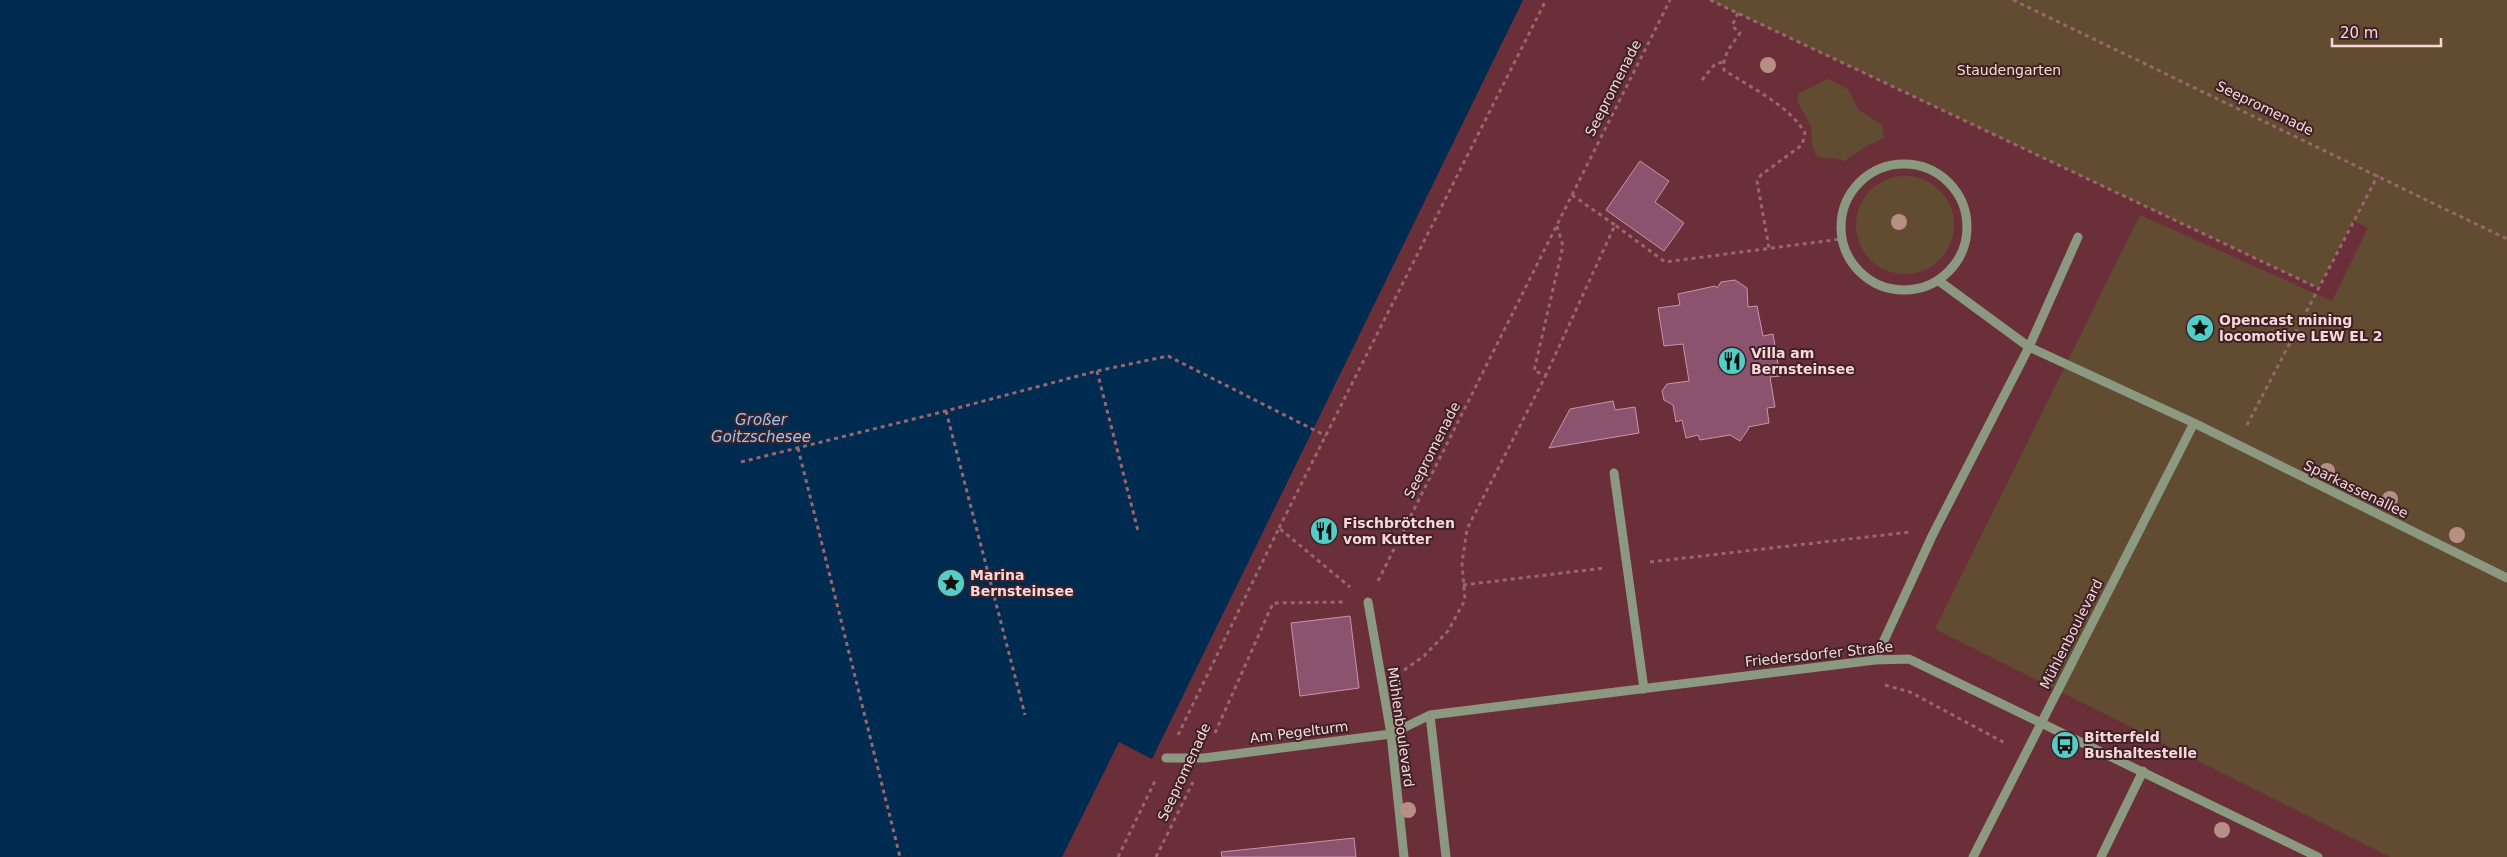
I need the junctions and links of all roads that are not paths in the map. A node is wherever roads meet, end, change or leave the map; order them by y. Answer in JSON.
{"nodes":[{"id":1,"x":2078,"y":236,"type":"dead end"},
{"id":2,"x":1939,"y":281,"type":"junction"},
{"id":3,"x":2029,"y":347,"type":"junction"},
{"id":4,"x":2194,"y":423,"type":"junction"},
{"id":5,"x":1614,"y":473,"type":"dead end"},
{"id":6,"x":2507,"y":578,"type":"edge"},
{"id":7,"x":1368,"y":602,"type":"road end"},
{"id":8,"x":1875,"y":660,"type":"junction"},
{"id":9,"x":1644,"y":690,"type":"junction"},
{"id":10,"x":1430,"y":715,"type":"junction"},
{"id":11,"x":2042,"y":722,"type":"junction"},
{"id":12,"x":1391,"y":734,"type":"junction"},
{"id":13,"x":1166,"y":758,"type":"road end"},
{"id":14,"x":2143,"y":771,"type":"junction"},
{"id":15,"x":1404,"y":857,"type":"edge"},
{"id":16,"x":1446,"y":857,"type":"edge"},
{"id":17,"x":1973,"y":857,"type":"edge"},
{"id":18,"x":2101,"y":857,"type":"edge"},
{"id":19,"x":2318,"y":857,"type":"edge"}],
"edges":[{"from":1,"to":3,"type":"street"},
{"from":2,"to":2,"type":"street"},
{"from":2,"to":3,"type":"street","name":"Sparkassenallee"},
{"from":3,"to":4,"type":"street","name":"Sparkassenallee"},
{"from":3,"to":8,"type":"street"},
{"from":4,"to":6,"type":"street","name":"Sparkassenallee"},
{"from":4,"to":11,"type":"street","name":"Mühlenboulevard"},
{"from":5,"to":9,"type":"street"},
{"from":7,"to":12,"type":"street","name":"Mühlenboulevard"},
{"from":8,"to":9,"type":"street","name":"Friedersdorfer Straße"},
{"from":8,"to":11,"type":"street","name":"Friedersdorfer Straße"},
{"from":9,"to":10,"type":"street","name":"Friedersdorfer Straße"},
{"from":10,"to":12,"type":"street","name":"Am Pegelturm"},
{"from":10,"to":16,"type":"street","name":"Mühlenboulevard"},
{"from":11,"to":14,"type":"street","name":"Friedersdorfer Straße"},
{"from":11,"to":17,"type":"street","name":"Mühlenboulevard"},
{"from":12,"to":13,"type":"street","name":"Am Pegelturm"},
{"from":12,"to":15,"type":"street","name":"Mühlenboulevard"},
{"from":14,"to":18,"type":"street"},
{"from":14,"to":19,"type":"street","name":"Friedersdorfer Straße"}]}
